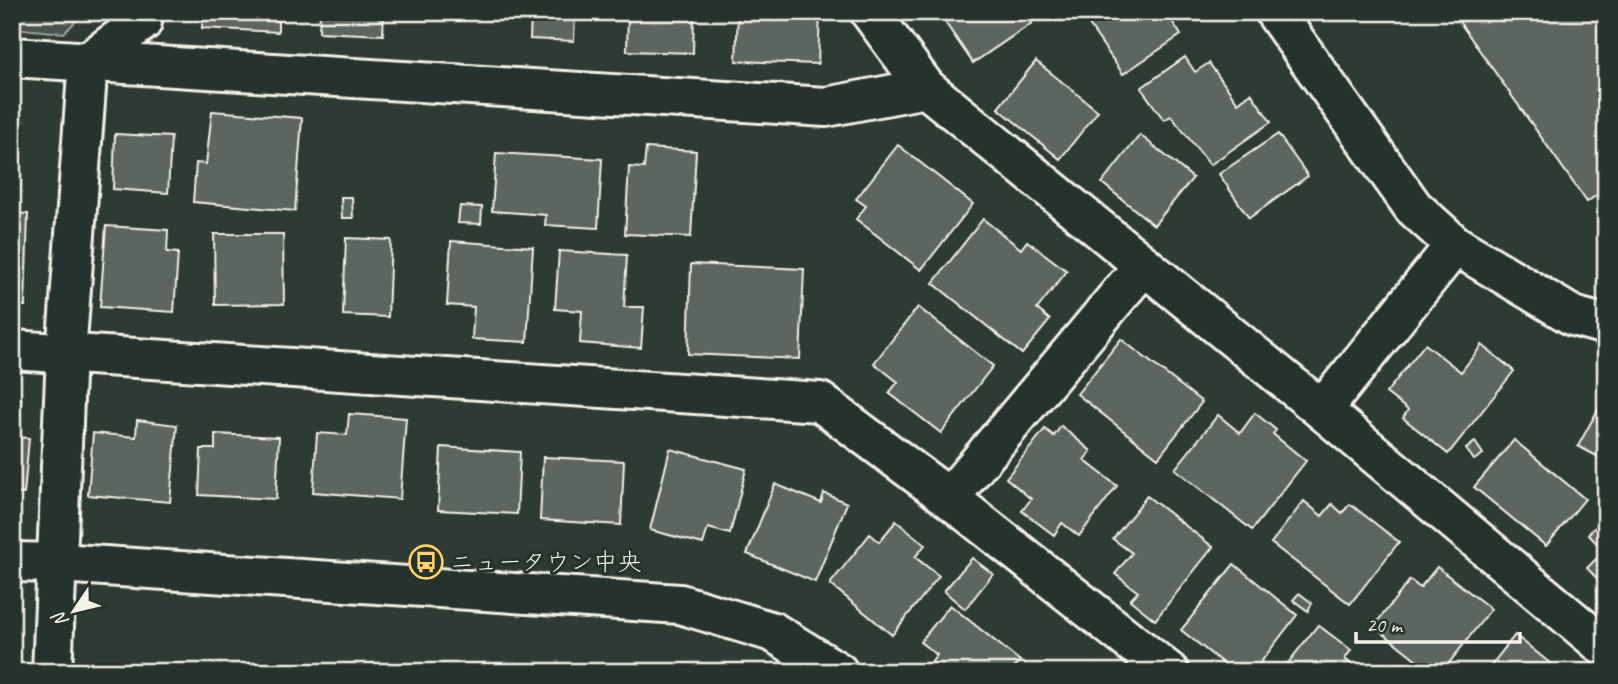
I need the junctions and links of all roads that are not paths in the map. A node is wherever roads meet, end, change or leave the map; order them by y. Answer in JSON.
{"nodes":[{"id":1,"x":143,"y":12,"type":"edge"},
{"id":2,"x":870,"y":12,"type":"edge"},
{"id":3,"x":1275,"y":12,"type":"edge"},
{"id":4,"x":12,"y":57,"type":"edge"},
{"id":5,"x":88,"y":62,"type":"junction"},
{"id":6,"x":926,"y":88,"type":"junction"},
{"id":7,"x":1455,"y":245,"type":"junction"},
{"id":8,"x":1144,"y":265,"type":"junction"},
{"id":9,"x":1606,"y":326,"type":"edge"},
{"id":10,"x":12,"y":350,"type":"edge"},
{"id":11,"x":66,"y":354,"type":"junction"},
{"id":12,"x":1322,"y":410,"type":"junction"},
{"id":13,"x":949,"y":498,"type":"junction"},
{"id":14,"x":12,"y":562,"type":"edge"},
{"id":15,"x":59,"y":563,"type":"junction"},
{"id":16,"x":1606,"y":648,"type":"edge"},
{"id":17,"x":52,"y":672,"type":"edge"},
{"id":18,"x":838,"y":672,"type":"edge"},
{"id":19,"x":1169,"y":672,"type":"edge"}],
"edges":[{"from":1,"to":5,"type":"street"},
{"from":2,"to":6,"type":"street"},
{"from":3,"to":7,"type":"street"},
{"from":4,"to":5,"type":"street"},
{"from":5,"to":6,"type":"street"},
{"from":5,"to":11,"type":"street"},
{"from":6,"to":8,"type":"street"},
{"from":7,"to":9,"type":"street"},
{"from":7,"to":12,"type":"street"},
{"from":8,"to":12,"type":"street"},
{"from":8,"to":13,"type":"street"},
{"from":10,"to":11,"type":"street"},
{"from":11,"to":13,"type":"street"},
{"from":11,"to":15,"type":"street"},
{"from":12,"to":16,"type":"street"},
{"from":13,"to":19,"type":"street"},
{"from":14,"to":15,"type":"street"},
{"from":15,"to":17,"type":"street"},
{"from":15,"to":18,"type":"street"}]}
